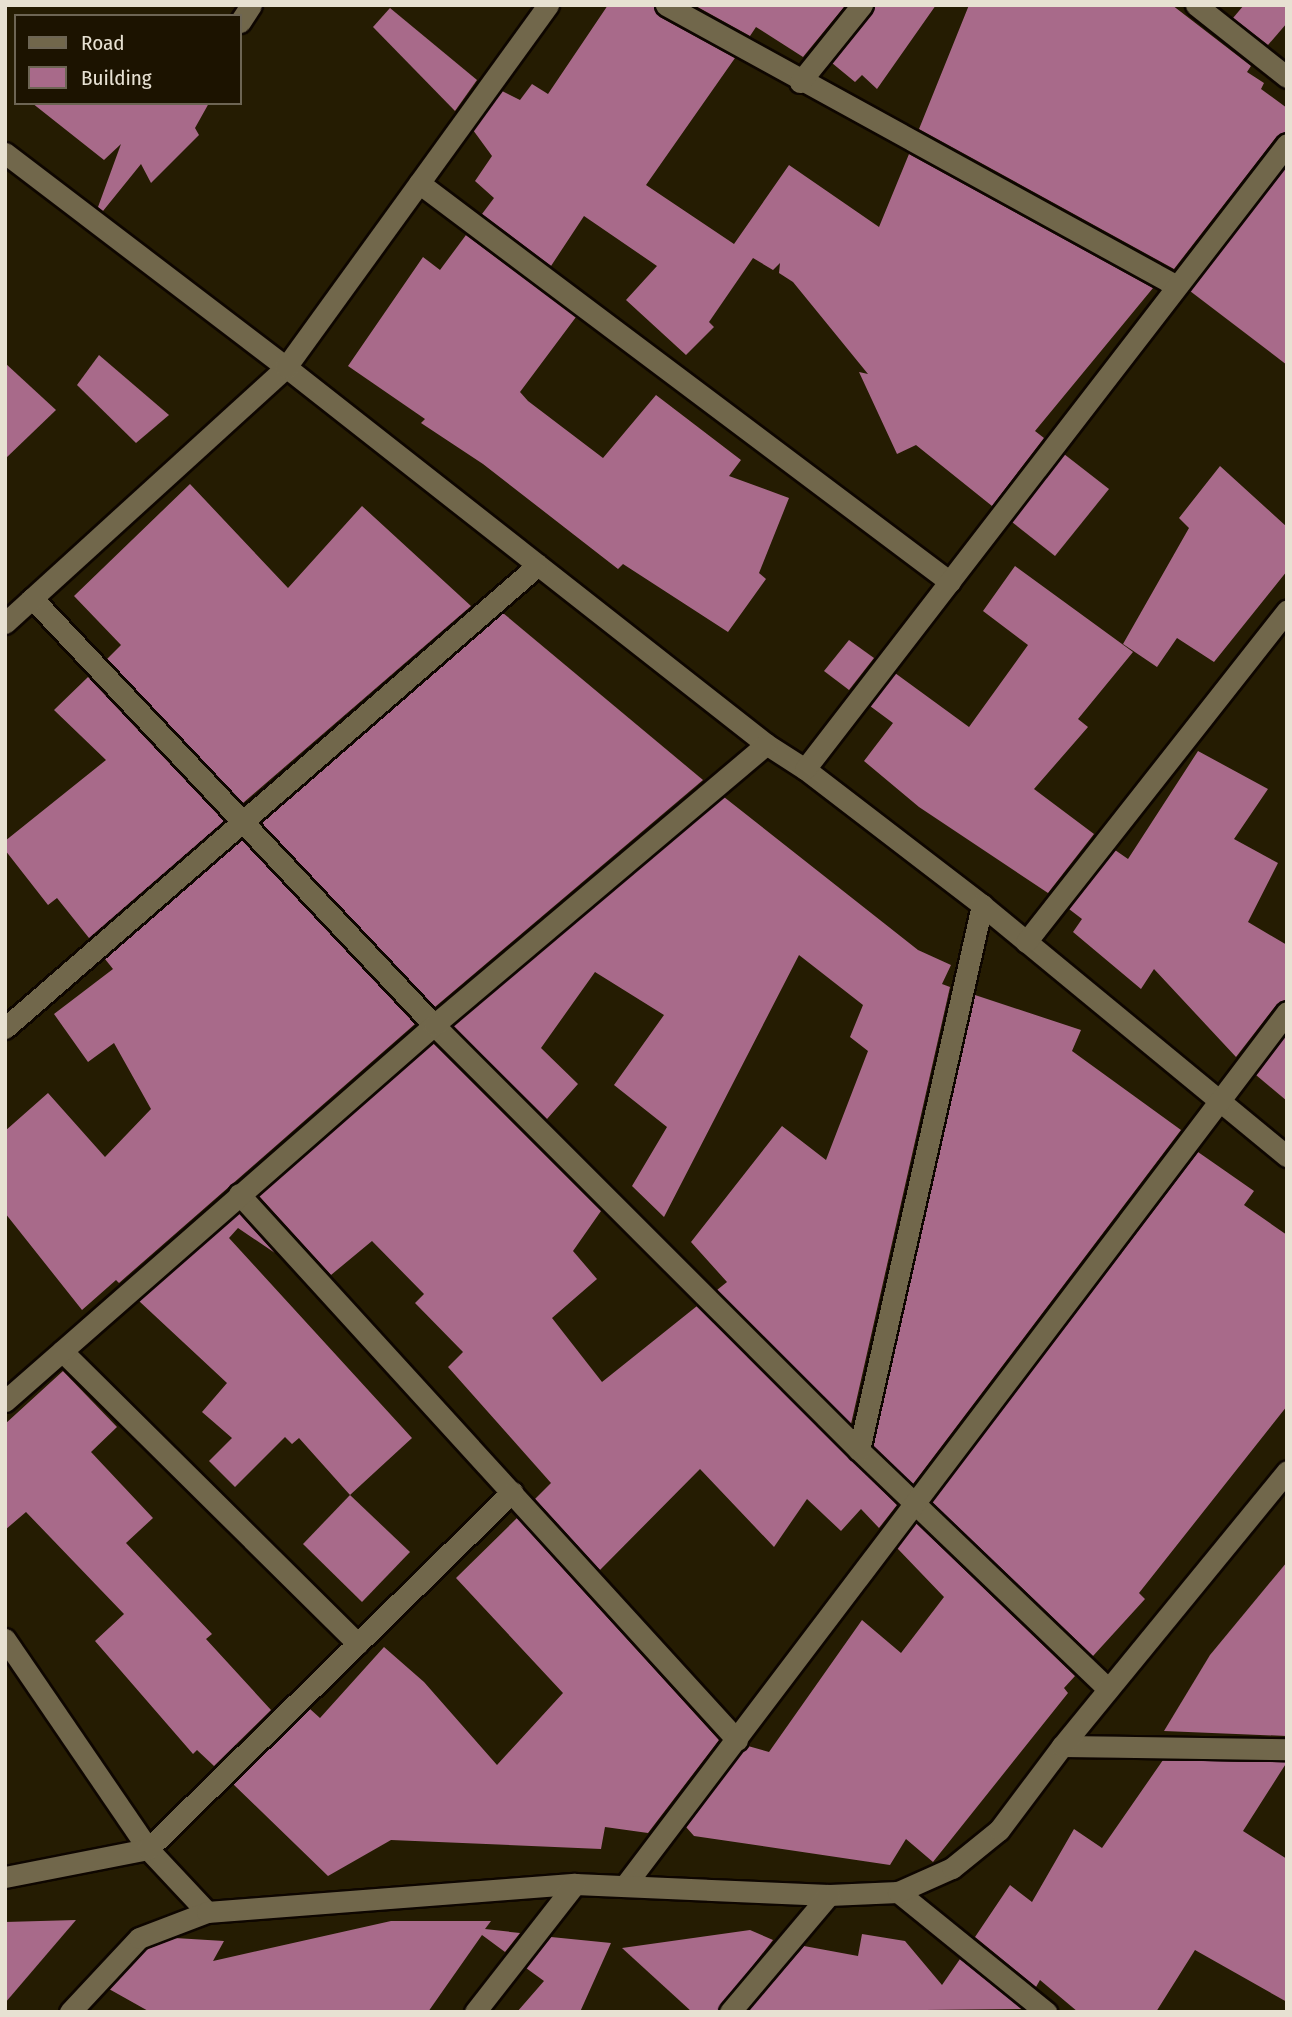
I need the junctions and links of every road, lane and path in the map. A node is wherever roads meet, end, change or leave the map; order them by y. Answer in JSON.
{"nodes":[{"id":1,"x":548,"y":5,"type":"edge"},
{"id":2,"x":666,"y":5,"type":"edge"},
{"id":3,"x":862,"y":5,"type":"edge"},
{"id":4,"x":1196,"y":5,"type":"edge"},
{"id":5,"x":1285,"y":71,"type":"edge"},
{"id":6,"x":800,"y":82,"type":"junction"},
{"id":7,"x":1287,"y":144,"type":"edge"},
{"id":8,"x":5,"y":153,"type":"edge"},
{"id":9,"x":419,"y":183,"type":"junction"},
{"id":10,"x":1177,"y":286,"type":"junction"},
{"id":11,"x":286,"y":367,"type":"junction"},
{"id":12,"x":538,"y":565,"type":"junction"},
{"id":13,"x":950,"y":582,"type":"junction"},
{"id":14,"x":32,"y":598,"type":"junction"},
{"id":15,"x":1287,"y":610,"type":"edge"},
{"id":16,"x":5,"y":623,"type":"edge"},
{"id":17,"x":766,"y":744,"type":"junction"},
{"id":18,"x":805,"y":769,"type":"junction"},
{"id":19,"x":242,"y":823,"type":"junction"},
{"id":20,"x":982,"y":905,"type":"junction"},
{"id":21,"x":1026,"y":942,"type":"junction"},
{"id":22,"x":1287,"y":1012,"type":"edge"},
{"id":23,"x":434,"y":1025,"type":"junction"},
{"id":24,"x":5,"y":1028,"type":"edge"},
{"id":25,"x":1220,"y":1101,"type":"junction"},
{"id":26,"x":1287,"y":1156,"type":"edge"},
{"id":27,"x":239,"y":1194,"type":"junction"},
{"id":28,"x":62,"y":1351,"type":"junction"},
{"id":29,"x":5,"y":1401,"type":"edge"},
{"id":30,"x":859,"y":1450,"type":"junction"},
{"id":31,"x":1287,"y":1471,"type":"edge"},
{"id":32,"x":512,"y":1492,"type":"junction"},
{"id":33,"x":916,"y":1505,"type":"junction"},
{"id":34,"x":5,"y":1639,"type":"edge"},
{"id":35,"x":358,"y":1644,"type":"junction"},
{"id":36,"x":1108,"y":1689,"type":"junction"},
{"id":37,"x":737,"y":1741,"type":"junction"},
{"id":38,"x":1062,"y":1746,"type":"junction"},
{"id":39,"x":1287,"y":1749,"type":"edge"},
{"id":40,"x":148,"y":1849,"type":"junction"},
{"id":41,"x":5,"y":1877,"type":"edge"},
{"id":42,"x":575,"y":1884,"type":"junction"},
{"id":43,"x":626,"y":1884,"type":"junction"},
{"id":44,"x":898,"y":1892,"type":"junction"},
{"id":45,"x":829,"y":1895,"type":"junction"},
{"id":46,"x":207,"y":1912,"type":"junction"},
{"id":47,"x":70,"y":2012,"type":"edge"},
{"id":48,"x":475,"y":2012,"type":"edge"},
{"id":49,"x":730,"y":2012,"type":"edge"},
{"id":50,"x":1046,"y":2012,"type":"edge"}],
"edges":[{"from":1,"to":9,"type":"street"},
{"from":2,"to":6,"type":"street"},
{"from":3,"to":6,"type":"street"},
{"from":4,"to":5,"type":"street"},
{"from":6,"to":10,"type":"street"},
{"from":7,"to":10,"type":"street"},
{"from":8,"to":11,"type":"street"},
{"from":9,"to":11,"type":"street"},
{"from":9,"to":13,"type":"street"},
{"from":10,"to":13,"type":"street"},
{"from":11,"to":12,"type":"street"},
{"from":11,"to":14,"type":"street"},
{"from":12,"to":17,"type":"street"},
{"from":12,"to":19,"type":"street"},
{"from":13,"to":18,"type":"street"},
{"from":14,"to":16,"type":"street"},
{"from":14,"to":19,"type":"street"},
{"from":15,"to":21,"type":"street"},
{"from":17,"to":18,"type":"street"},
{"from":17,"to":23,"type":"street"},
{"from":18,"to":20,"type":"street"},
{"from":19,"to":23,"type":"street"},
{"from":19,"to":24,"type":"street"},
{"from":20,"to":21,"type":"street"},
{"from":20,"to":30,"type":"street"},
{"from":21,"to":25,"type":"street"},
{"from":22,"to":25,"type":"street"},
{"from":23,"to":27,"type":"street"},
{"from":23,"to":30,"type":"street"},
{"from":25,"to":26,"type":"street"},
{"from":25,"to":33,"type":"street"},
{"from":27,"to":28,"type":"street"},
{"from":27,"to":32,"type":"street"},
{"from":28,"to":29,"type":"street"},
{"from":28,"to":35,"type":"street"},
{"from":30,"to":33,"type":"street"},
{"from":31,"to":36,"type":"street"},
{"from":32,"to":35,"type":"street"},
{"from":32,"to":37,"type":"street"},
{"from":33,"to":36,"type":"street"},
{"from":33,"to":37,"type":"street"},
{"from":34,"to":40,"type":"street"},
{"from":35,"to":40,"type":"street"},
{"from":36,"to":38,"type":"street"},
{"from":37,"to":43,"type":"street"},
{"from":38,"to":39,"type":"street"},
{"from":38,"to":44,"type":"street"},
{"from":40,"to":41,"type":"street"},
{"from":40,"to":46,"type":"street"},
{"from":42,"to":43,"type":"street"},
{"from":42,"to":46,"type":"street"},
{"from":42,"to":48,"type":"street"},
{"from":43,"to":45,"type":"street"},
{"from":44,"to":45,"type":"street"},
{"from":44,"to":50,"type":"street"},
{"from":45,"to":49,"type":"street"},
{"from":46,"to":47,"type":"street"}]}
